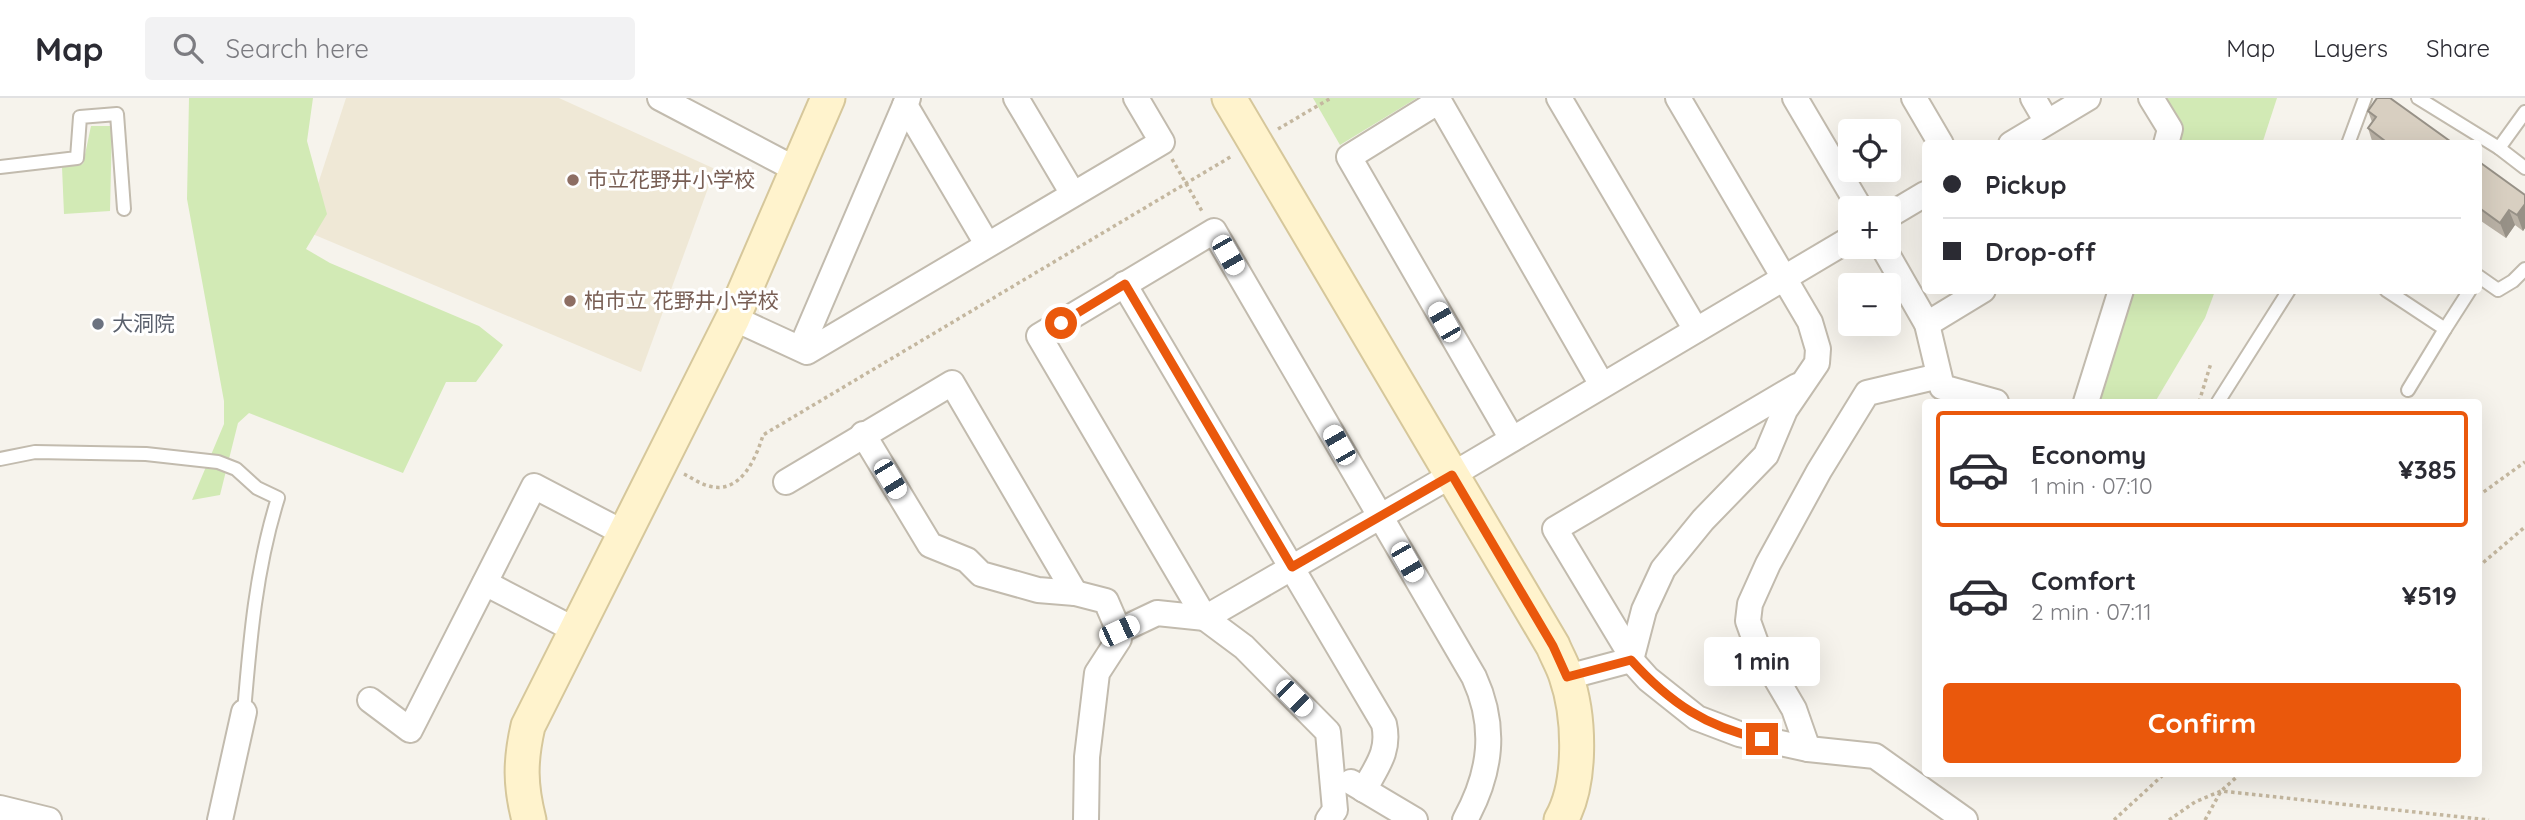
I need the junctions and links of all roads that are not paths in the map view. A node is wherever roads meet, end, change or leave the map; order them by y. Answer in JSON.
{"nodes":[{"id":1,"x":660,"y":98,"type":"edge"},
{"id":2,"x":828,"y":98,"type":"edge"},
{"id":3,"x":1016,"y":98,"type":"edge"},
{"id":4,"x":1136,"y":98,"type":"edge"},
{"id":5,"x":1559,"y":98,"type":"edge"},
{"id":6,"x":1678,"y":98,"type":"edge"},
{"id":7,"x":1795,"y":98,"type":"edge"},
{"id":8,"x":1914,"y":98,"type":"edge"},
{"id":9,"x":2033,"y":98,"type":"edge"},
{"id":10,"x":2088,"y":98,"type":"edge"},
{"id":11,"x":2151,"y":98,"type":"edge"},
{"id":12,"x":2365,"y":98,"type":"edge"},
{"id":13,"x":2418,"y":98,"type":"edge"},
{"id":14,"x":1231,"y":99,"type":"edge"},
{"id":15,"x":906,"y":102,"type":"edge"},
{"id":16,"x":2525,"y":112,"type":"edge"},
{"id":17,"x":2047,"y":122,"type":"junction"},
{"id":18,"x":1939,"y":140,"type":"edge"},
{"id":19,"x":2018,"y":140,"type":"edge"},
{"id":20,"x":2167,"y":140,"type":"edge"},
{"id":21,"x":2349,"y":140,"type":"edge"},
{"id":22,"x":2499,"y":148,"type":"junction"},
{"id":23,"x":0,"y":167,"type":"edge"},
{"id":24,"x":2525,"y":167,"type":"edge"},
{"id":25,"x":797,"y":170,"type":"junction"},
{"id":26,"x":1073,"y":194,"type":"junction"},
{"id":27,"x":1853,"y":196,"type":"edge"},
{"id":28,"x":1922,"y":196,"type":"edge"},
{"id":29,"x":1901,"y":208,"type":"edge"},
{"id":30,"x":124,"y":209,"type":"dead end"},
{"id":31,"x":987,"y":243,"type":"junction"},
{"id":32,"x":1838,"y":246,"type":"edge"},
{"id":33,"x":1889,"y":259,"type":"edge"},
{"id":34,"x":2525,"y":269,"type":"edge"},
{"id":35,"x":1783,"y":278,"type":"junction"},
{"id":36,"x":2482,"y":280,"type":"edge"},
{"id":37,"x":1125,"y":284,"type":"junction"},
{"id":38,"x":1976,"y":294,"type":"edge"},
{"id":39,"x":2120,"y":294,"type":"edge"},
{"id":40,"x":2286,"y":294,"type":"edge"},
{"id":41,"x":2392,"y":294,"type":"edge"},
{"id":42,"x":2467,"y":294,"type":"edge"},
{"id":43,"x":733,"y":318,"type":"junction"},
{"id":44,"x":1927,"y":324,"type":"junction"},
{"id":45,"x":2445,"y":329,"type":"junction"},
{"id":46,"x":1696,"y":330,"type":"junction"},
{"id":47,"x":801,"y":348,"type":"junction"},
{"id":48,"x":1939,"y":376,"type":"junction"},
{"id":49,"x":1804,"y":383,"type":"junction"},
{"id":50,"x":1602,"y":385,"type":"junction"},
{"id":51,"x":2408,"y":390,"type":"dead end"},
{"id":52,"x":1985,"y":399,"type":"edge"},
{"id":53,"x":2088,"y":399,"type":"edge"},
{"id":54,"x":2220,"y":399,"type":"edge"},
{"id":55,"x":863,"y":435,"type":"junction"},
{"id":56,"x":1512,"y":439,"type":"junction"},
{"id":57,"x":0,"y":459,"type":"edge"},
{"id":58,"x":1452,"y":475,"type":"junction"},
{"id":59,"x":786,"y":482,"type":"dead end"},
{"id":60,"x":1380,"y":516,"type":"junction"},
{"id":61,"x":624,"y":533,"type":"junction"},
{"id":62,"x":1292,"y":567,"type":"junction"},
{"id":63,"x":485,"y":583,"type":"junction"},
{"id":64,"x":1075,"y":593,"type":"junction"},
{"id":65,"x":1205,"y":618,"type":"junction"},
{"id":66,"x":575,"y":630,"type":"junction"},
{"id":67,"x":1119,"y":631,"type":"junction"},
{"id":68,"x":1632,"y":659,"type":"junction"},
{"id":69,"x":1567,"y":677,"type":"junction"},
{"id":70,"x":370,"y":700,"type":"dead end"},
{"id":71,"x":244,"y":712,"type":"joint"},
{"id":72,"x":1808,"y":749,"type":"junction"},
{"id":73,"x":1332,"y":771,"type":"junction"},
{"id":74,"x":1364,"y":790,"type":"junction"},
{"id":75,"x":0,"y":808,"type":"edge"},
{"id":76,"x":49,"y":820,"type":"edge"},
{"id":77,"x":220,"y":820,"type":"edge"},
{"id":78,"x":529,"y":820,"type":"edge"},
{"id":79,"x":1086,"y":820,"type":"edge"},
{"id":80,"x":1328,"y":820,"type":"edge"},
{"id":81,"x":1415,"y":820,"type":"edge"},
{"id":82,"x":1465,"y":820,"type":"edge"},
{"id":83,"x":1560,"y":820,"type":"edge"},
{"id":84,"x":1965,"y":820,"type":"edge"}],
"edges":[{"from":1,"to":25,"type":"street"},
{"from":2,"to":25,"type":"street"},
{"from":3,"to":26,"type":"street"},
{"from":4,"to":26,"type":"street"},
{"from":5,"to":46,"type":"street"},
{"from":6,"to":35,"type":"street"},
{"from":7,"to":27,"type":"street"},
{"from":8,"to":18,"type":"street"},
{"from":9,"to":17,"type":"street"},
{"from":10,"to":17,"type":"street"},
{"from":11,"to":20,"type":"street"},
{"from":12,"to":21,"type":"lane"},
{"from":13,"to":22,"type":"lane"},
{"from":14,"to":58,"type":"street"},
{"from":15,"to":31,"type":"street"},
{"from":15,"to":47,"type":"street"},
{"from":16,"to":22,"type":"lane"},
{"from":17,"to":19,"type":"street"},
{"from":22,"to":24,"type":"lane"},
{"from":23,"to":30,"type":"lane"},
{"from":25,"to":43,"type":"street"},
{"from":26,"to":31,"type":"street"},
{"from":28,"to":29,"type":"street"},
{"from":31,"to":47,"type":"street"},
{"from":32,"to":35,"type":"street"},
{"from":33,"to":44,"type":"street"},
{"from":34,"to":36,"type":"lane"},
{"from":35,"to":46,"type":"street"},
{"from":35,"to":49,"type":"street"},
{"from":37,"to":60,"type":"street"},
{"from":37,"to":62,"type":"street"},
{"from":37,"to":65,"type":"street"},
{"from":38,"to":44,"type":"street"},
{"from":39,"to":53,"type":"street"},
{"from":40,"to":54,"type":"lane"},
{"from":41,"to":45,"type":"lane"},
{"from":42,"to":45,"type":"lane"},
{"from":43,"to":47,"type":"street"},
{"from":43,"to":61,"type":"street"},
{"from":44,"to":48,"type":"street"},
{"from":45,"to":51,"type":"lane"},
{"from":46,"to":50,"type":"street"},
{"from":48,"to":52,"type":"street"},
{"from":48,"to":72,"type":"street"},
{"from":49,"to":68,"type":"street"},
{"from":49,"to":68,"type":"street"},
{"from":50,"to":56,"type":"street"},
{"from":50,"to":56,"type":"street"},
{"from":55,"to":59,"type":"street"},
{"from":55,"to":64,"type":"street"},
{"from":55,"to":64,"type":"street"},
{"from":56,"to":58,"type":"street"},
{"from":57,"to":71,"type":"lane"},
{"from":58,"to":60,"type":"street"},
{"from":58,"to":69,"type":"street"},
{"from":60,"to":62,"type":"street"},
{"from":60,"to":82,"type":"street"},
{"from":61,"to":63,"type":"street"},
{"from":61,"to":66,"type":"street"},
{"from":62,"to":65,"type":"street"},
{"from":62,"to":74,"type":"street"},
{"from":63,"to":66,"type":"street"},
{"from":63,"to":70,"type":"street"},
{"from":64,"to":67,"type":"street"},
{"from":65,"to":67,"type":"street"},
{"from":65,"to":73,"type":"street"},
{"from":66,"to":78,"type":"street"},
{"from":67,"to":79,"type":"street"},
{"from":68,"to":69,"type":"street"},
{"from":68,"to":72,"type":"street"},
{"from":69,"to":83,"type":"street"},
{"from":71,"to":77,"type":"street"},
{"from":72,"to":84,"type":"street"},
{"from":73,"to":74,"type":"street"},
{"from":73,"to":80,"type":"street"},
{"from":74,"to":81,"type":"street"},
{"from":75,"to":76,"type":"street"}]}
